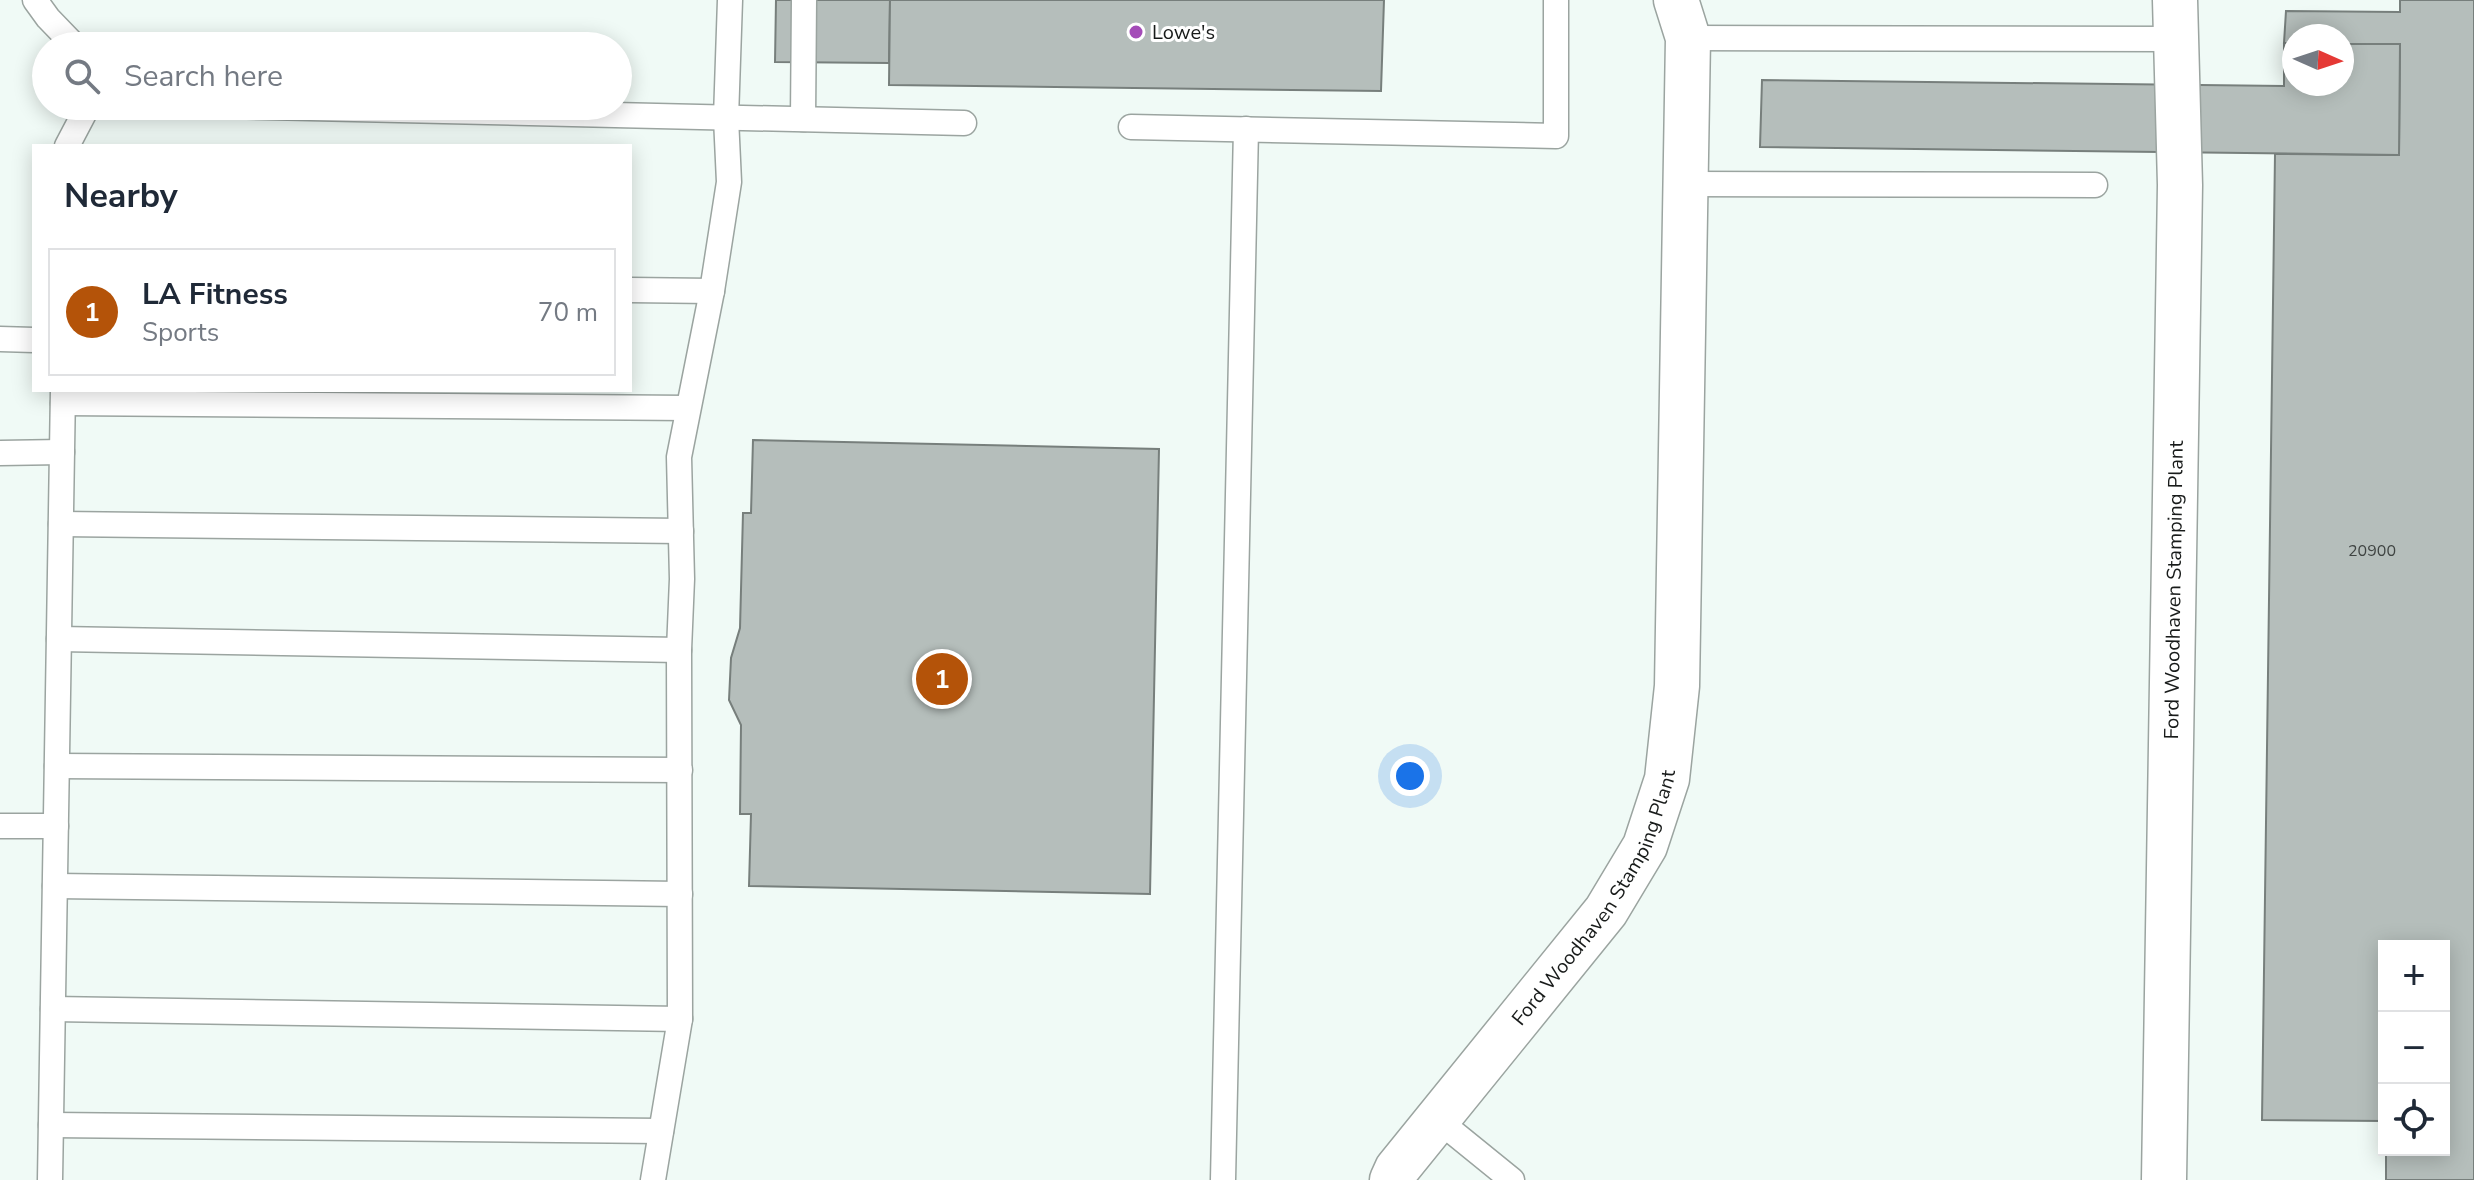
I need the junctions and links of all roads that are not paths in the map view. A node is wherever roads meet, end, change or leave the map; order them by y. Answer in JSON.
{"nodes":[{"id":1,"x":35,"y":0,"type":"edge"},
{"id":2,"x":730,"y":0,"type":"edge"},
{"id":3,"x":804,"y":0,"type":"edge"},
{"id":4,"x":1556,"y":0,"type":"edge"},
{"id":5,"x":1709,"y":0,"type":"edge"},
{"id":6,"x":1682,"y":19,"type":"edge"},
{"id":7,"x":2176,"y":20,"type":"edge"},
{"id":8,"x":63,"y":32,"type":"edge"},
{"id":9,"x":632,"y":116,"type":"edge"},
{"id":10,"x":726,"y":118,"type":"junction"},
{"id":11,"x":803,"y":119,"type":"junction"},
{"id":12,"x":81,"y":120,"type":"edge"},
{"id":13,"x":964,"y":123,"type":"dead end"},
{"id":14,"x":1131,"y":127,"type":"dead end"},
{"id":15,"x":1246,"y":129,"type":"junction"},
{"id":16,"x":68,"y":144,"type":"edge"},
{"id":17,"x":1686,"y":184,"type":"junction"},
{"id":18,"x":2095,"y":185,"type":"dead end"},
{"id":19,"x":632,"y":290,"type":"edge"},
{"id":20,"x":712,"y":291,"type":"junction"},
{"id":21,"x":0,"y":339,"type":"edge"},
{"id":22,"x":32,"y":340,"type":"edge"},
{"id":23,"x":63,"y":397,"type":"edge"},
{"id":24,"x":688,"y":408,"type":"junction"},
{"id":25,"x":62,"y":452,"type":"junction"},
{"id":26,"x":0,"y":453,"type":"edge"},
{"id":27,"x":61,"y":524,"type":"junction"},
{"id":28,"x":681,"y":531,"type":"junction"},
{"id":29,"x":59,"y":639,"type":"junction"},
{"id":30,"x":679,"y":650,"type":"junction"},
{"id":31,"x":57,"y":766,"type":"junction"},
{"id":32,"x":680,"y":770,"type":"junction"},
{"id":33,"x":0,"y":826,"type":"edge"},
{"id":34,"x":56,"y":826,"type":"junction"},
{"id":35,"x":55,"y":886,"type":"junction"},
{"id":36,"x":680,"y":894,"type":"junction"},
{"id":37,"x":53,"y":1009,"type":"junction"},
{"id":38,"x":680,"y":1019,"type":"junction"},
{"id":39,"x":1438,"y":1120,"type":"junction"},
{"id":40,"x":51,"y":1125,"type":"junction"},
{"id":41,"x":661,"y":1131,"type":"junction"},
{"id":42,"x":50,"y":1180,"type":"edge"},
{"id":43,"x":653,"y":1180,"type":"edge"},
{"id":44,"x":1223,"y":1180,"type":"edge"},
{"id":45,"x":1392,"y":1180,"type":"edge"},
{"id":46,"x":1512,"y":1180,"type":"edge"},
{"id":47,"x":2164,"y":1180,"type":"edge"}],
"edges":[{"from":1,"to":8,"type":"lane"},
{"from":2,"to":10,"type":"lane"},
{"from":3,"to":11,"type":"lane"},
{"from":4,"to":15,"type":"lane"},
{"from":5,"to":6,"type":"street","name":"Ford Woodhaven Stamping Plant"},
{"from":6,"to":7,"type":"lane"},
{"from":6,"to":17,"type":"street","name":"Ford Woodhaven Stamping Plant"},
{"from":7,"to":47,"type":"street","name":"Ford Woodhaven Stamping Plant"},
{"from":9,"to":10,"type":"lane"},
{"from":10,"to":11,"type":"lane"},
{"from":10,"to":20,"type":"lane"},
{"from":11,"to":13,"type":"lane"},
{"from":12,"to":16,"type":"lane"},
{"from":14,"to":15,"type":"lane"},
{"from":15,"to":44,"type":"lane"},
{"from":17,"to":18,"type":"lane"},
{"from":17,"to":39,"type":"street","name":"Ford Woodhaven Stamping Plant"},
{"from":19,"to":20,"type":"lane"},
{"from":20,"to":24,"type":"lane"},
{"from":21,"to":22,"type":"lane"},
{"from":23,"to":24,"type":"lane"},
{"from":23,"to":25,"type":"lane"},
{"from":24,"to":28,"type":"lane"},
{"from":25,"to":26,"type":"lane"},
{"from":25,"to":27,"type":"lane"},
{"from":27,"to":28,"type":"lane"},
{"from":27,"to":29,"type":"lane"},
{"from":28,"to":30,"type":"lane"},
{"from":29,"to":30,"type":"lane"},
{"from":29,"to":31,"type":"lane"},
{"from":30,"to":32,"type":"lane"},
{"from":31,"to":32,"type":"lane"},
{"from":31,"to":34,"type":"lane"},
{"from":32,"to":36,"type":"lane"},
{"from":33,"to":34,"type":"lane"},
{"from":34,"to":35,"type":"lane"},
{"from":35,"to":36,"type":"lane"},
{"from":35,"to":37,"type":"lane"},
{"from":36,"to":38,"type":"lane"},
{"from":37,"to":38,"type":"lane"},
{"from":37,"to":40,"type":"lane"},
{"from":38,"to":41,"type":"lane"},
{"from":39,"to":45,"type":"street","name":"Ford Woodhaven Stamping Plant"},
{"from":39,"to":46,"type":"lane"},
{"from":40,"to":41,"type":"lane"},
{"from":40,"to":42,"type":"lane"},
{"from":41,"to":43,"type":"lane"}]}
